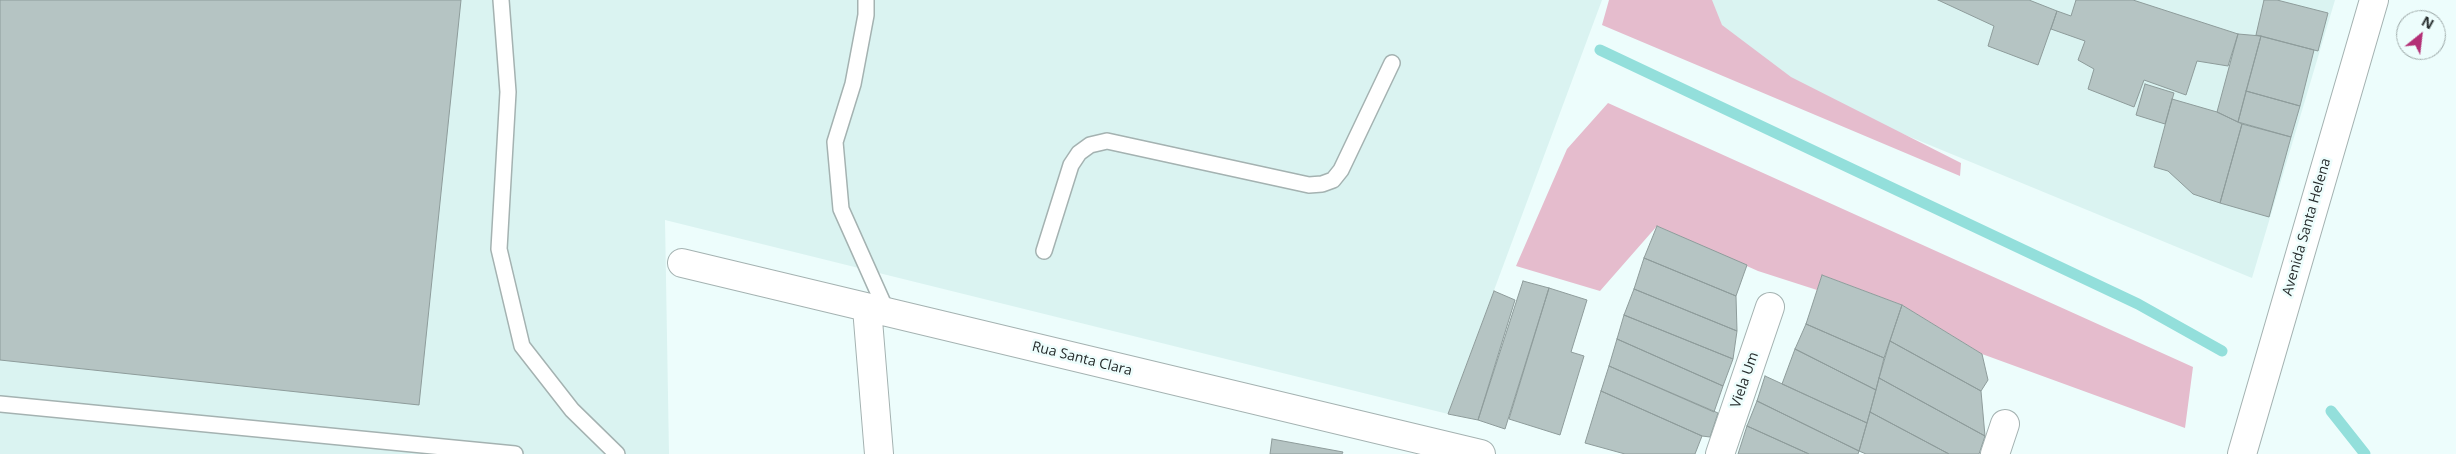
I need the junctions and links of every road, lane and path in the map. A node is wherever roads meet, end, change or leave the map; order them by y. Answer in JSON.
{"nodes":[{"id":1,"x":501,"y":0,"type":"edge"},
{"id":2,"x":866,"y":0,"type":"edge"},
{"id":3,"x":2374,"y":0,"type":"edge"},
{"id":4,"x":1392,"y":63,"type":"dead end"},
{"id":5,"x":1044,"y":251,"type":"dead end"},
{"id":6,"x":682,"y":263,"type":"dead end"},
{"id":7,"x":1770,"y":306,"type":"dead end"},
{"id":8,"x":877,"y":310,"type":"junction"},
{"id":9,"x":0,"y":404,"type":"edge"},
{"id":10,"x":2005,"y":424,"type":"dead end"},
{"id":11,"x":1465,"y":452,"type":"edge"},
{"id":12,"x":515,"y":454,"type":"edge"},
{"id":13,"x":617,"y":454,"type":"edge"},
{"id":14,"x":879,"y":454,"type":"edge"},
{"id":15,"x":1720,"y":454,"type":"edge"},
{"id":16,"x":1995,"y":454,"type":"edge"},
{"id":17,"x":2242,"y":454,"type":"edge"}],
"edges":[{"from":1,"to":13,"type":"lane"},
{"from":2,"to":8,"type":"lane"},
{"from":3,"to":17,"type":"street","name":"Avenida Santa Helena"},
{"from":4,"to":5,"type":"lane"},
{"from":6,"to":8,"type":"street","name":"Rua Santa Clara"},
{"from":7,"to":15,"type":"street","name":"Viela Um"},
{"from":8,"to":11,"type":"street","name":"Rua Santa Clara"},
{"from":8,"to":14,"type":"street"},
{"from":9,"to":12,"type":"lane"},
{"from":10,"to":16,"type":"street"}]}
